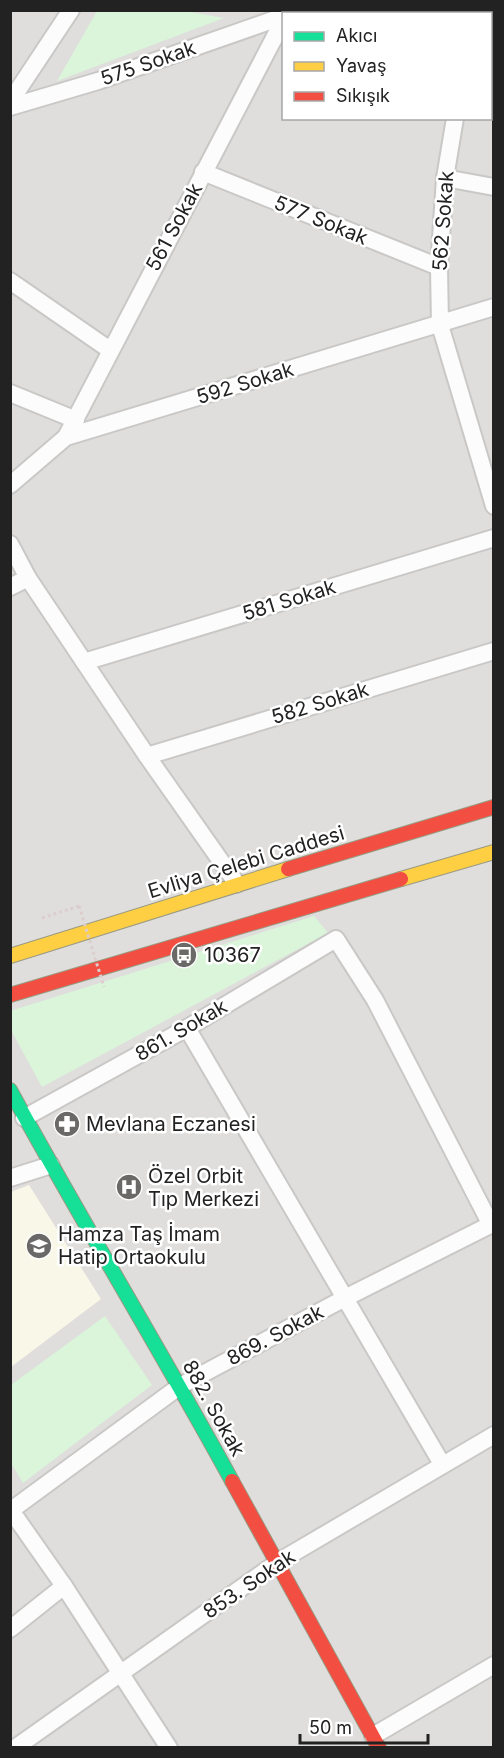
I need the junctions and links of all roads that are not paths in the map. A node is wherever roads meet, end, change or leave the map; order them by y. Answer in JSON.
{"nodes":[{"id":1,"x":72,"y":10,"type":"edge"},
{"id":2,"x":261,"y":10,"type":"edge"},
{"id":3,"x":282,"y":14,"type":"edge"},
{"id":4,"x":282,"y":16,"type":"edge"},
{"id":5,"x":282,"y":21,"type":"edge"},
{"id":6,"x":10,"y":102,"type":"edge"},
{"id":7,"x":10,"y":107,"type":"edge"},
{"id":8,"x":455,"y":120,"type":"edge"},
{"id":9,"x":203,"y":172,"type":"junction"},
{"id":10,"x":445,"y":178,"type":"junction"},
{"id":11,"x":494,"y":187,"type":"edge"},
{"id":12,"x":439,"y":267,"type":"junction"},
{"id":13,"x":10,"y":280,"type":"edge"},
{"id":14,"x":494,"y":307,"type":"edge"},
{"id":15,"x":440,"y":325,"type":"junction"},
{"id":16,"x":110,"y":350,"type":"junction"},
{"id":17,"x":10,"y":393,"type":"edge"},
{"id":18,"x":76,"y":420,"type":"junction"},
{"id":19,"x":66,"y":436,"type":"junction"},
{"id":20,"x":10,"y":484,"type":"edge"},
{"id":21,"x":494,"y":506,"type":"edge"},
{"id":22,"x":494,"y":538,"type":"edge"},
{"id":23,"x":10,"y":544,"type":"edge"},
{"id":24,"x":28,"y":578,"type":"junction"},
{"id":25,"x":10,"y":587,"type":"edge"},
{"id":26,"x":494,"y":651,"type":"edge"},
{"id":27,"x":84,"y":662,"type":"junction"},
{"id":28,"x":147,"y":756,"type":"junction"},
{"id":29,"x":494,"y":807,"type":"edge"},
{"id":30,"x":494,"y":852,"type":"edge"},
{"id":31,"x":237,"y":884,"type":"junction"},
{"id":32,"x":227,"y":901,"type":"dead end"},
{"id":33,"x":10,"y":956,"type":"edge"},
{"id":34,"x":62,"y":966,"type":"dead end"},
{"id":35,"x":10,"y":989,"type":"edge"},
{"id":36,"x":10,"y":994,"type":"edge"},
{"id":37,"x":187,"y":1028,"type":"junction"},
{"id":38,"x":10,"y":1090,"type":"edge"},
{"id":39,"x":24,"y":1118,"type":"junction"},
{"id":40,"x":51,"y":1165,"type":"junction"},
{"id":41,"x":10,"y":1178,"type":"edge"},
{"id":42,"x":492,"y":1224,"type":"edge"},
{"id":43,"x":345,"y":1298,"type":"junction"},
{"id":44,"x":180,"y":1386,"type":"junction"},
{"id":45,"x":494,"y":1435,"type":"edge"},
{"id":46,"x":442,"y":1464,"type":"junction"},
{"id":47,"x":11,"y":1510,"type":"edge"},
{"id":48,"x":278,"y":1562,"type":"junction"},
{"id":49,"x":64,"y":1586,"type":"junction"},
{"id":50,"x":10,"y":1629,"type":"edge"},
{"id":51,"x":494,"y":1665,"type":"edge"},
{"id":52,"x":121,"y":1672,"type":"junction"},
{"id":53,"x":376,"y":1742,"type":"edge"},
{"id":54,"x":15,"y":1748,"type":"edge"},
{"id":55,"x":170,"y":1748,"type":"edge"}],
"edges":[{"from":1,"to":6,"type":"street"},
{"from":2,"to":3,"type":"street"},
{"from":4,"to":7,"type":"street","name":"575 Sokak"},
{"from":5,"to":9,"type":"street","name":"561 Sokak"},
{"from":8,"to":10,"type":"street","name":"562 Sokak"},
{"from":9,"to":12,"type":"street","name":"577 Sokak"},
{"from":9,"to":16,"type":"street","name":"561 Sokak"},
{"from":10,"to":11,"type":"street"},
{"from":10,"to":12,"type":"street","name":"562 Sokak"},
{"from":12,"to":15,"type":"street","name":"562 Sokak"},
{"from":13,"to":16,"type":"street"},
{"from":14,"to":15,"type":"street","name":"592 Sokak"},
{"from":15,"to":19,"type":"street","name":"592 Sokak"},
{"from":15,"to":21,"type":"street","name":"562 Sokak"},
{"from":16,"to":18,"type":"street","name":"561 Sokak"},
{"from":17,"to":18,"type":"street"},
{"from":18,"to":19,"type":"street","name":"561 Sokak"},
{"from":19,"to":20,"type":"street","name":"592 Sokak"},
{"from":22,"to":27,"type":"street","name":"581 Sokak"},
{"from":23,"to":24,"type":"street"},
{"from":24,"to":25,"type":"street"},
{"from":24,"to":27,"type":"street"},
{"from":26,"to":28,"type":"street","name":"582 Sokak"},
{"from":27,"to":28,"type":"street"},
{"from":28,"to":31,"type":"street"},
{"from":29,"to":31,"type":"main road","name":"Evliya Çelebi Caddesi"},
{"from":30,"to":36,"type":"main road"},
{"from":31,"to":32,"type":"main road"},
{"from":31,"to":33,"type":"main road","name":"Evliya Çelebi Caddesi"},
{"from":34,"to":35,"type":"main road"},
{"from":37,"to":39,"type":"street","name":"861. Sokak"},
{"from":37,"to":42,"type":"street","name":"861. Sokak"},
{"from":37,"to":43,"type":"street"},
{"from":38,"to":39,"type":"main road","name":"882. Sokak"},
{"from":39,"to":40,"type":"main road","name":"882. Sokak"},
{"from":40,"to":41,"type":"street"},
{"from":40,"to":44,"type":"main road","name":"882. Sokak"},
{"from":42,"to":43,"type":"street","name":"869. Sokak"},
{"from":43,"to":44,"type":"street","name":"869. Sokak"},
{"from":43,"to":46,"type":"street"},
{"from":44,"to":47,"type":"street","name":"869. Sokak"},
{"from":44,"to":48,"type":"main road","name":"882. Sokak"},
{"from":45,"to":46,"type":"street","name":"853. Sokak"},
{"from":46,"to":48,"type":"street","name":"853. Sokak"},
{"from":47,"to":49,"type":"street"},
{"from":48,"to":52,"type":"street","name":"853. Sokak"},
{"from":48,"to":53,"type":"main road","name":"882. Sokak"},
{"from":49,"to":50,"type":"street"},
{"from":49,"to":52,"type":"street"},
{"from":51,"to":53,"type":"street"},
{"from":52,"to":54,"type":"street","name":"853. Sokak"},
{"from":52,"to":55,"type":"street"}]}
